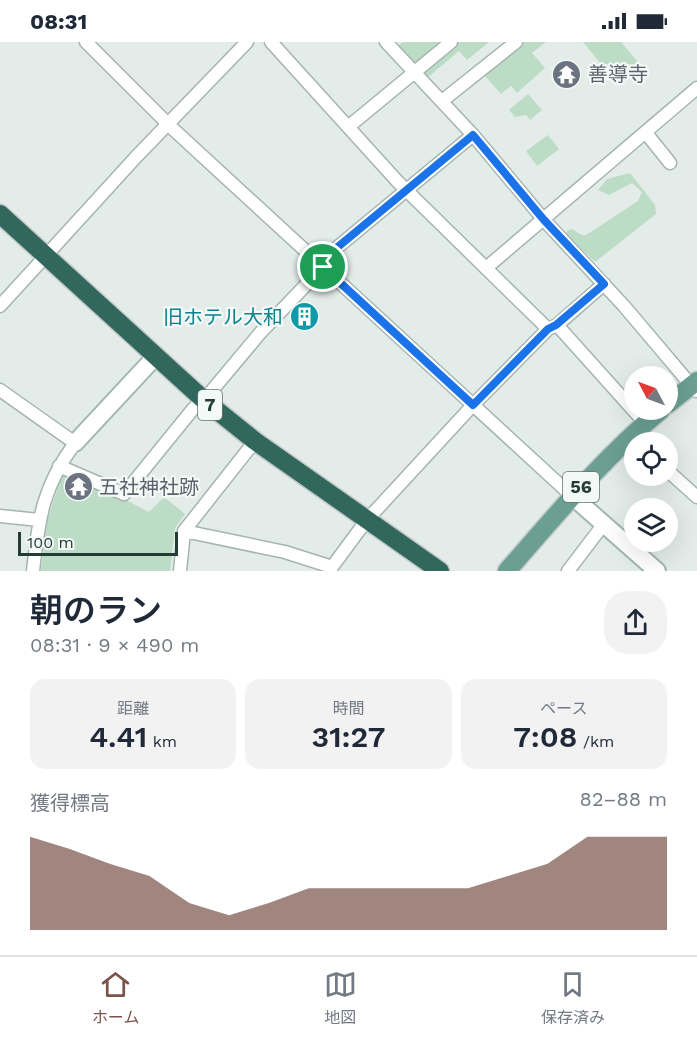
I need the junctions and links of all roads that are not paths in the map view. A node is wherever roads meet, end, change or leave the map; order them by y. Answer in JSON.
{"nodes":[{"id":1,"x":86,"y":42,"type":"edge"},
{"id":2,"x":247,"y":42,"type":"edge"},
{"id":3,"x":271,"y":42,"type":"edge"},
{"id":4,"x":387,"y":42,"type":"edge"},
{"id":5,"x":451,"y":42,"type":"edge"},
{"id":6,"x":516,"y":42,"type":"edge"},
{"id":7,"x":415,"y":73,"type":"junction"},
{"id":8,"x":697,"y":88,"type":"edge"},
{"id":9,"x":442,"y":101,"type":"junction"},
{"id":10,"x":168,"y":124,"type":"junction"},
{"id":11,"x":348,"y":128,"type":"junction"},
{"id":12,"x":646,"y":133,"type":"junction"},
{"id":13,"x":473,"y":135,"type":"junction"},
{"id":14,"x":670,"y":163,"type":"dead end"},
{"id":15,"x":407,"y":189,"type":"junction"},
{"id":16,"x":2,"y":219,"type":"edge"},
{"id":17,"x":544,"y":220,"type":"junction"},
{"id":18,"x":46,"y":257,"type":"junction"},
{"id":19,"x":323,"y":267,"type":"junction"},
{"id":20,"x":486,"y":268,"type":"junction"},
{"id":21,"x":604,"y":284,"type":"junction"},
{"id":22,"x":0,"y":306,"type":"edge"},
{"id":23,"x":552,"y":327,"type":"junction"},
{"id":24,"x":155,"y":357,"type":"junction"},
{"id":25,"x":695,"y":386,"type":"edge"},
{"id":26,"x":0,"y":390,"type":"edge"},
{"id":27,"x":678,"y":397,"type":"edge"},
{"id":28,"x":204,"y":400,"type":"junction"},
{"id":29,"x":473,"y":405,"type":"junction"},
{"id":30,"x":649,"y":420,"type":"edge"},
{"id":31,"x":645,"y":423,"type":"junction"},
{"id":32,"x":639,"y":432,"type":"edge"},
{"id":33,"x":255,"y":441,"type":"junction"},
{"id":34,"x":75,"y":444,"type":"junction"},
{"id":35,"x":624,"y":448,"type":"edge"},
{"id":36,"x":60,"y":466,"type":"junction"},
{"id":37,"x":678,"y":480,"type":"edge"},
{"id":38,"x":572,"y":496,"type":"junction"},
{"id":39,"x":697,"y":498,"type":"edge"},
{"id":40,"x":0,"y":516,"type":"edge"},
{"id":41,"x":39,"y":520,"type":"junction"},
{"id":42,"x":366,"y":521,"type":"junction"},
{"id":43,"x":603,"y":525,"type":"junction"},
{"id":44,"x":184,"y":531,"type":"junction"},
{"id":45,"x":331,"y":569,"type":"edge"},
{"id":46,"x":33,"y":571,"type":"edge"},
{"id":47,"x":180,"y":571,"type":"edge"},
{"id":48,"x":440,"y":571,"type":"edge"},
{"id":49,"x":507,"y":571,"type":"edge"},
{"id":50,"x":568,"y":571,"type":"edge"},
{"id":51,"x":657,"y":571,"type":"edge"}],
"edges":[{"from":1,"to":10,"type":"street"},
{"from":2,"to":10,"type":"street"},
{"from":3,"to":11,"type":"street"},
{"from":4,"to":7,"type":"street"},
{"from":5,"to":7,"type":"street"},
{"from":6,"to":9,"type":"street"},
{"from":7,"to":9,"type":"street"},
{"from":7,"to":11,"type":"street"},
{"from":8,"to":12,"type":"street"},
{"from":9,"to":13,"type":"street"},
{"from":10,"to":18,"type":"street"},
{"from":10,"to":19,"type":"street"},
{"from":11,"to":15,"type":"street"},
{"from":12,"to":14,"type":"street"},
{"from":12,"to":17,"type":"street"},
{"from":13,"to":15,"type":"street"},
{"from":13,"to":17,"type":"street"},
{"from":15,"to":19,"type":"street"},
{"from":15,"to":20,"type":"street"},
{"from":16,"to":18,"type":"highway","number":"7"},
{"from":17,"to":20,"type":"street"},
{"from":17,"to":21,"type":"street"},
{"from":18,"to":22,"type":"street"},
{"from":18,"to":24,"type":"highway","number":"7"},
{"from":19,"to":28,"type":"street"},
{"from":19,"to":29,"type":"street"},
{"from":20,"to":23,"type":"street"},
{"from":21,"to":23,"type":"street"},
{"from":21,"to":25,"type":"street"},
{"from":23,"to":29,"type":"street"},
{"from":23,"to":31,"type":"street"},
{"from":24,"to":28,"type":"highway","number":"7"},
{"from":24,"to":34,"type":"street"},
{"from":25,"to":27,"type":"main road"},
{"from":26,"to":34,"type":"street"},
{"from":28,"to":33,"type":"highway","number":"7"},
{"from":28,"to":36,"type":"street"},
{"from":29,"to":38,"type":"street"},
{"from":29,"to":42,"type":"street"},
{"from":30,"to":31,"type":"main road","number":"56"},
{"from":31,"to":32,"type":"main road","number":"56"},
{"from":33,"to":42,"type":"highway","number":"7"},
{"from":33,"to":44,"type":"street"},
{"from":34,"to":36,"type":"street"},
{"from":35,"to":38,"type":"main road","number":"56"},
{"from":36,"to":41,"type":"street"},
{"from":37,"to":39,"type":"street"},
{"from":38,"to":43,"type":"street"},
{"from":38,"to":49,"type":"main road","number":"56"},
{"from":40,"to":41,"type":"street"},
{"from":41,"to":46,"type":"street"},
{"from":42,"to":45,"type":"street"},
{"from":42,"to":48,"type":"highway","number":"7"},
{"from":43,"to":50,"type":"street"},
{"from":43,"to":51,"type":"street"},
{"from":44,"to":45,"type":"street"},
{"from":44,"to":47,"type":"street"}]}
